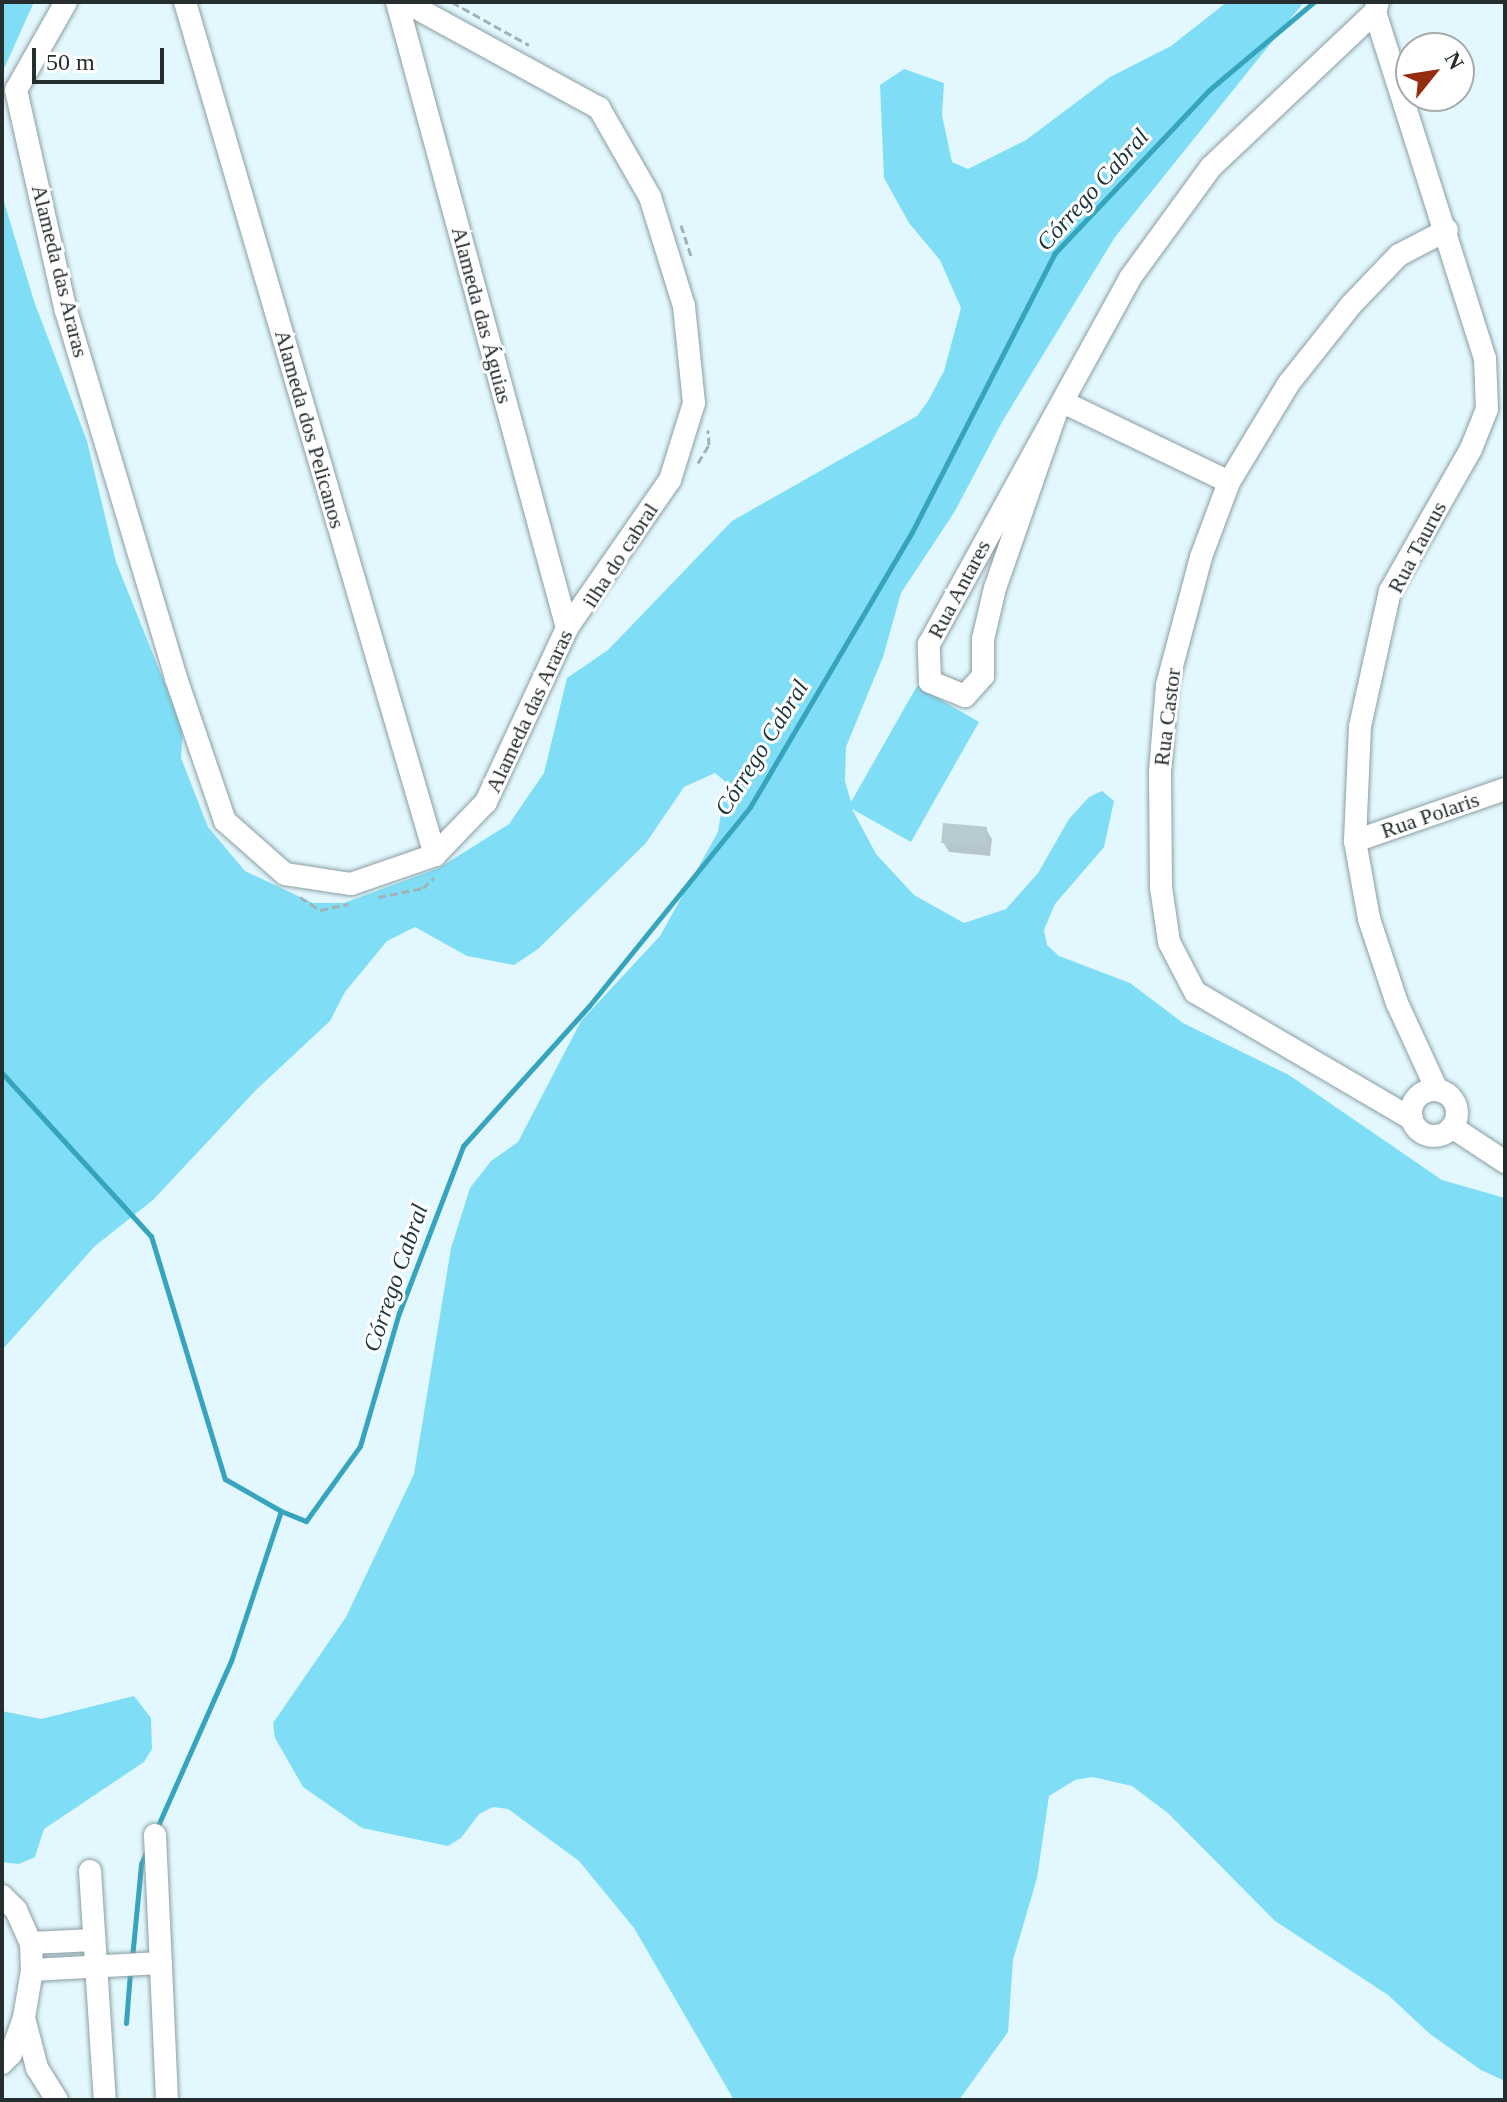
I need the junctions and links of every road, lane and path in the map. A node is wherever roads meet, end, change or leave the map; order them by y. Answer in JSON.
{"nodes":[{"id":1,"x":66,"y":2,"type":"edge"},
{"id":2,"x":185,"y":2,"type":"edge"},
{"id":3,"x":397,"y":2,"type":"edge"},
{"id":4,"x":405,"y":2,"type":"edge"},
{"id":5,"x":452,"y":2,"type":"edge"},
{"id":6,"x":1377,"y":7,"type":"edge"},
{"id":7,"x":535,"y":49,"type":"dead end"},
{"id":8,"x":674,"y":213,"type":"dead end"},
{"id":9,"x":1447,"y":230,"type":"junction"},
{"id":10,"x":693,"y":272,"type":"dead end"},
{"id":11,"x":1059,"y":409,"type":"junction"},
{"id":12,"x":708,"y":429,"type":"dead end"},
{"id":13,"x":692,"y":471,"type":"dead end"},
{"id":14,"x":1229,"y":482,"type":"junction"},
{"id":15,"x":567,"y":628,"type":"junction"},
{"id":16,"x":1505,"y":789,"type":"edge"},
{"id":17,"x":1355,"y":841,"type":"junction"},
{"id":18,"x":439,"y":862,"type":"junction"},
{"id":19,"x":295,"y":894,"type":"dead end"},
{"id":20,"x":364,"y":900,"type":"dead end"},
{"id":21,"x":349,"y":904,"type":"dead end"},
{"id":22,"x":1437,"y":1090,"type":"junction"},
{"id":23,"x":1412,"y":1119,"type":"junction"},
{"id":24,"x":1452,"y":1127,"type":"junction"},
{"id":25,"x":1505,"y":1162,"type":"edge"},
{"id":26,"x":155,"y":1835,"type":"dead end"},
{"id":27,"x":90,"y":1871,"type":"dead end"},
{"id":28,"x":2,"y":1896,"type":"edge"},
{"id":29,"x":94,"y":1940,"type":"junction"},
{"id":30,"x":31,"y":1943,"type":"junction"},
{"id":31,"x":161,"y":1963,"type":"junction"},
{"id":32,"x":96,"y":1966,"type":"junction"},
{"id":33,"x":32,"y":1970,"type":"junction"},
{"id":34,"x":24,"y":2018,"type":"junction"},
{"id":35,"x":2,"y":2063,"type":"edge"},
{"id":36,"x":57,"y":2100,"type":"edge"},
{"id":37,"x":105,"y":2100,"type":"edge"},
{"id":38,"x":167,"y":2100,"type":"edge"}],
"edges":[{"from":1,"to":18,"type":"street","name":"Alameda das Araras"},
{"from":2,"to":18,"type":"street","name":"Alameda dos Pelicanos"},
{"from":3,"to":15,"type":"street","name":"Alameda das Águias"},
{"from":4,"to":15,"type":"street","name":"Alameda das Araras"},
{"from":5,"to":7,"type":"path"},
{"from":6,"to":9,"type":"street","name":"Rua Taurus"},
{"from":6,"to":11,"type":"street","name":"Rua Antares"},
{"from":8,"to":10,"type":"path"},
{"from":9,"to":14,"type":"street","name":"Rua Castor"},
{"from":9,"to":17,"type":"street","name":"Rua Taurus"},
{"from":11,"to":11,"type":"street","name":"Rua Antares"},
{"from":11,"to":14,"type":"street"},
{"from":12,"to":13,"type":"path"},
{"from":14,"to":23,"type":"street","name":"Rua Castor"},
{"from":15,"to":18,"type":"street","name":"Alameda das Araras"},
{"from":16,"to":17,"type":"street","name":"Rua Polaris"},
{"from":17,"to":22,"type":"street","name":"Rua Taurus"},
{"from":18,"to":20,"type":"path"},
{"from":19,"to":21,"type":"path"},
{"from":22,"to":23,"type":"street"},
{"from":22,"to":24,"type":"street"},
{"from":23,"to":24,"type":"street"},
{"from":24,"to":25,"type":"street"},
{"from":26,"to":31,"type":"street"},
{"from":27,"to":29,"type":"street"},
{"from":28,"to":30,"type":"street"},
{"from":29,"to":30,"type":"street"},
{"from":29,"to":32,"type":"street"},
{"from":30,"to":33,"type":"street"},
{"from":31,"to":32,"type":"street"},
{"from":31,"to":38,"type":"street"},
{"from":32,"to":33,"type":"street"},
{"from":32,"to":37,"type":"street"},
{"from":33,"to":34,"type":"street"},
{"from":34,"to":35,"type":"street"},
{"from":34,"to":36,"type":"street"}]}
